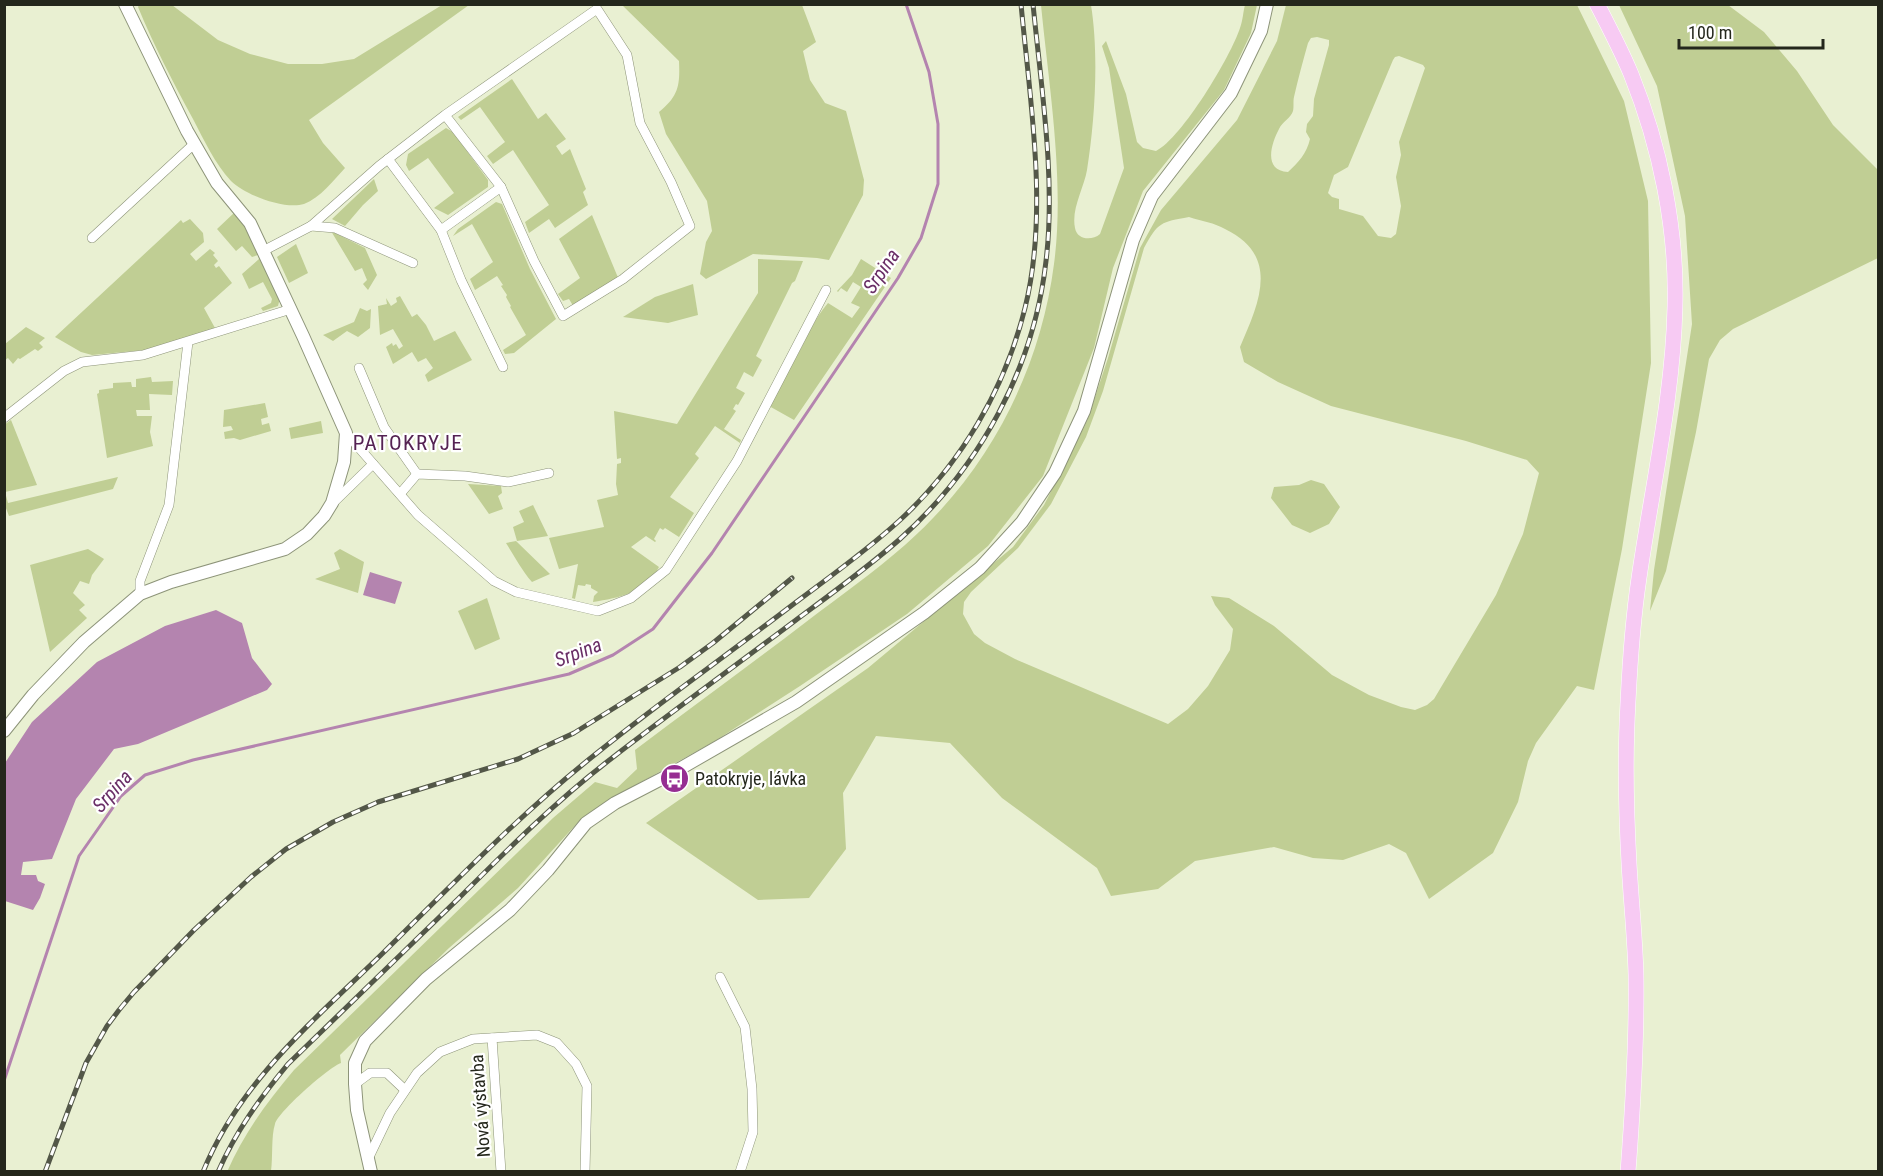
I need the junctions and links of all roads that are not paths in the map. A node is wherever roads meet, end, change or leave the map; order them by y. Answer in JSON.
{"nodes":[{"id":1,"x":125,"y":4,"type":"edge"},
{"id":2,"x":1267,"y":4,"type":"edge"},
{"id":3,"x":1597,"y":4,"type":"edge"},
{"id":4,"x":446,"y":115,"type":"junction"},
{"id":5,"x":195,"y":143,"type":"junction"},
{"id":6,"x":388,"y":159,"type":"junction"},
{"id":7,"x":501,"y":187,"type":"junction"},
{"id":8,"x":310,"y":226,"type":"junction"},
{"id":9,"x":441,"y":230,"type":"junction"},
{"id":10,"x":92,"y":238,"type":"dead end"},
{"id":11,"x":263,"y":250,"type":"junction"},
{"id":12,"x":413,"y":263,"type":"dead end"},
{"id":13,"x":826,"y":290,"type":"dead end"},
{"id":14,"x":291,"y":309,"type":"junction"},
{"id":15,"x":188,"y":342,"type":"junction"},
{"id":16,"x":503,"y":367,"type":"dead end"},
{"id":17,"x":359,"y":368,"type":"dead end"},
{"id":18,"x":4,"y":418,"type":"edge"},
{"id":19,"x":346,"y":433,"type":"junction"},
{"id":20,"x":373,"y":464,"type":"junction"},
{"id":21,"x":549,"y":473,"type":"dead end"},
{"id":22,"x":417,"y":474,"type":"junction"},
{"id":23,"x":400,"y":494,"type":"junction"},
{"id":24,"x":332,"y":503,"type":"junction"},
{"id":25,"x":140,"y":594,"type":"junction"},
{"id":26,"x":4,"y":731,"type":"edge"},
{"id":27,"x":720,"y":977,"type":"dead end"},
{"id":28,"x":492,"y":1038,"type":"junction"},
{"id":29,"x":355,"y":1084,"type":"junction"},
{"id":30,"x":405,"y":1090,"type":"junction"},
{"id":31,"x":369,"y":1165,"type":"edge"},
{"id":32,"x":501,"y":1172,"type":"edge"},
{"id":33,"x":585,"y":1172,"type":"edge"},
{"id":34,"x":740,"y":1172,"type":"edge"},
{"id":35,"x":1628,"y":1172,"type":"edge"}],
"edges":[{"from":1,"to":5,"type":"street"},
{"from":2,"to":29,"type":"street"},
{"from":3,"to":35,"type":"main road"},
{"from":4,"to":6,"type":"street"},
{"from":4,"to":7,"type":"street"},
{"from":4,"to":7,"type":"street"},
{"from":5,"to":10,"type":"street"},
{"from":5,"to":11,"type":"street"},
{"from":6,"to":8,"type":"street"},
{"from":6,"to":9,"type":"street"},
{"from":7,"to":9,"type":"street"},
{"from":8,"to":11,"type":"street"},
{"from":8,"to":12,"type":"street"},
{"from":9,"to":16,"type":"street"},
{"from":11,"to":14,"type":"street"},
{"from":13,"to":23,"type":"street"},
{"from":14,"to":15,"type":"street"},
{"from":14,"to":19,"type":"street"},
{"from":15,"to":18,"type":"street"},
{"from":15,"to":25,"type":"street"},
{"from":17,"to":22,"type":"street"},
{"from":19,"to":20,"type":"street"},
{"from":19,"to":24,"type":"street"},
{"from":20,"to":23,"type":"street"},
{"from":20,"to":24,"type":"street"},
{"from":21,"to":22,"type":"street"},
{"from":22,"to":23,"type":"street"},
{"from":24,"to":25,"type":"street"},
{"from":25,"to":26,"type":"street"},
{"from":27,"to":34,"type":"street"},
{"from":28,"to":30,"type":"street","name":"Nová výstavba"},
{"from":28,"to":32,"type":"street","name":"Nová výstavba"},
{"from":28,"to":33,"type":"street","name":"Nová výstavba"},
{"from":29,"to":30,"type":"street"},
{"from":29,"to":31,"type":"street"},
{"from":30,"to":31,"type":"street","name":"Nová výstavba"}]}
